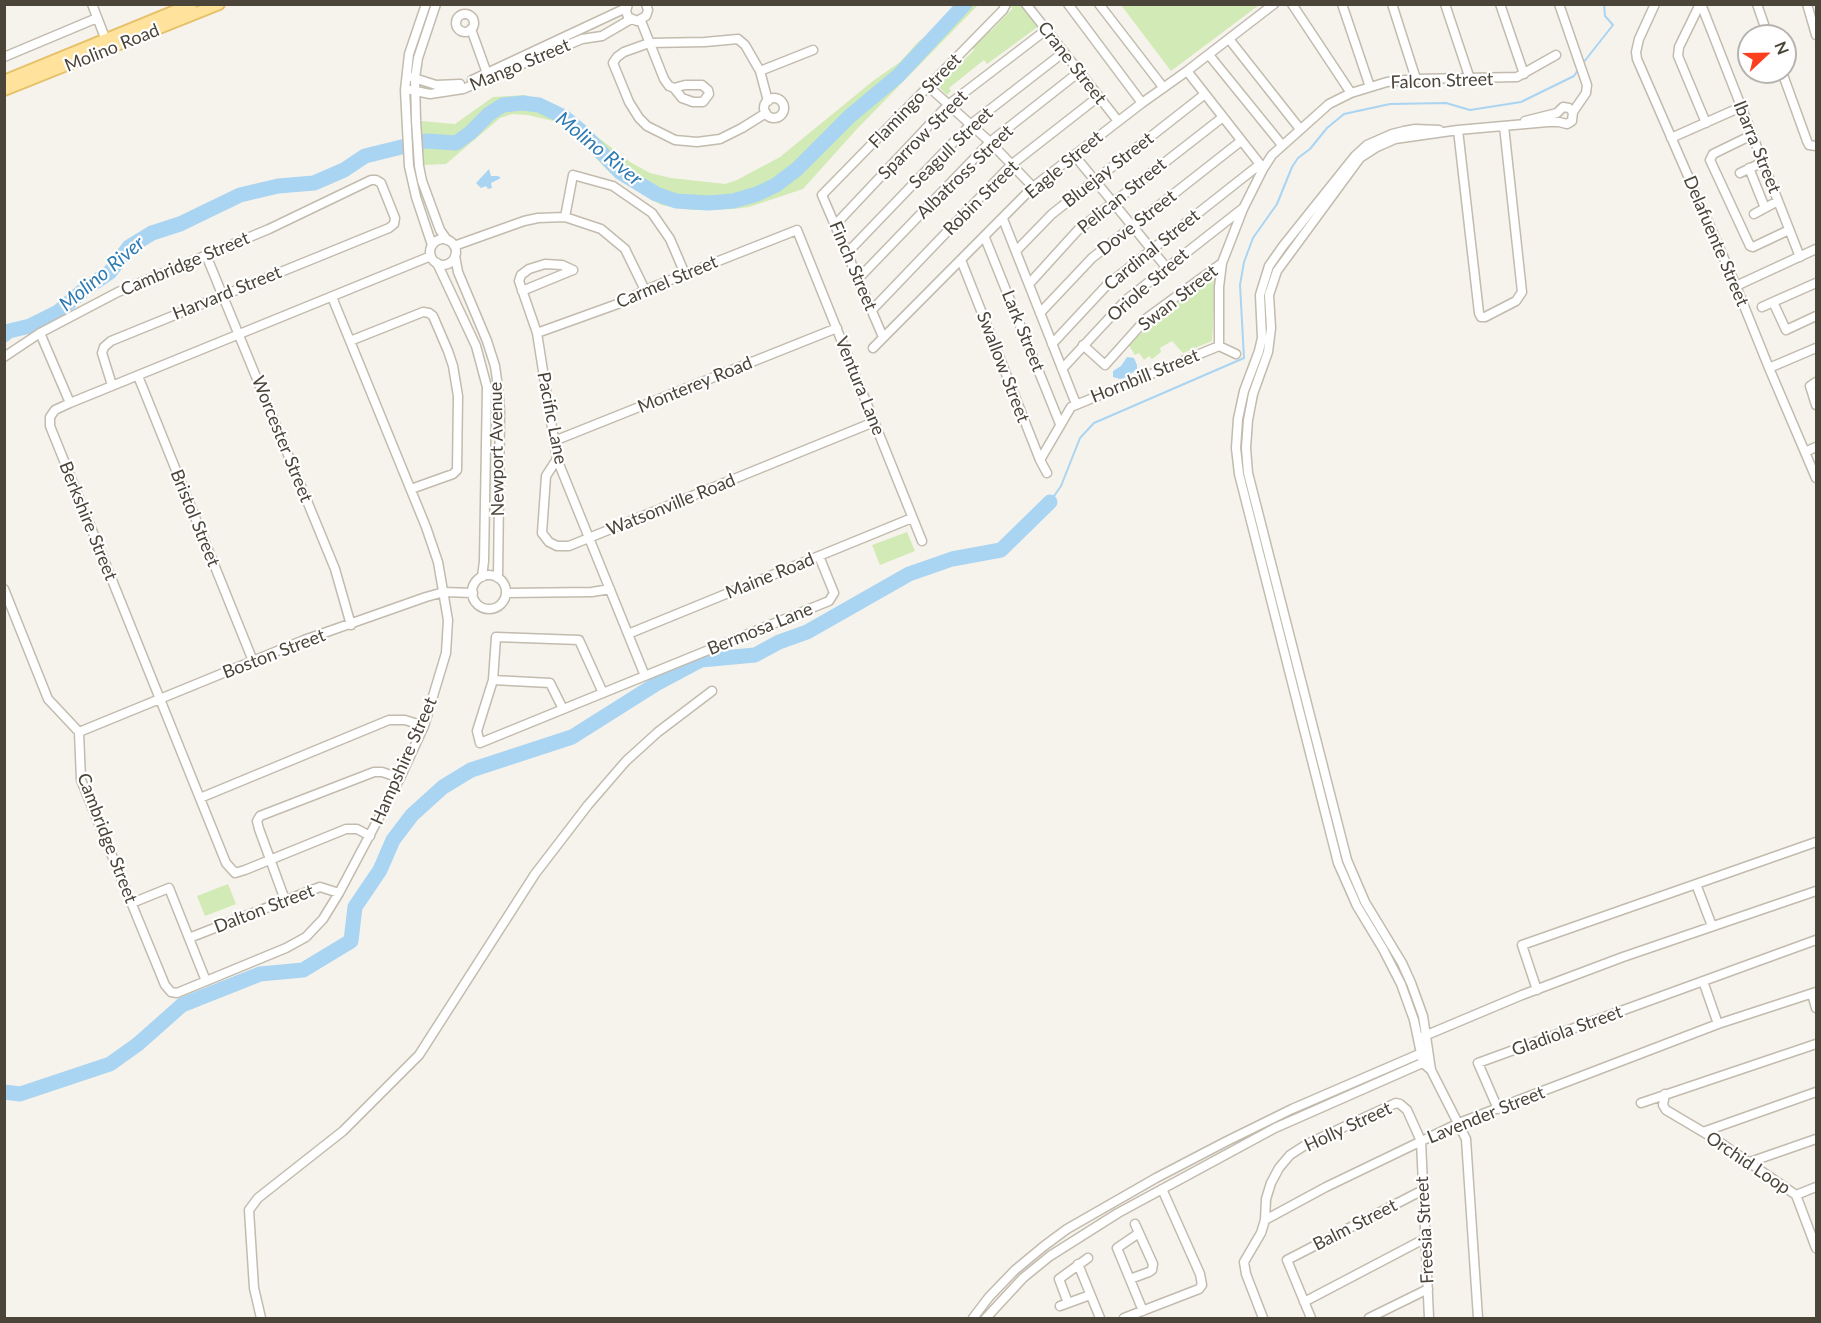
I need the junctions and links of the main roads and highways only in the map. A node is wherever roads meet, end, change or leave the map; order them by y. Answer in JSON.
{"nodes":[{"id":1,"x":192,"y":4,"type":"edge"},
{"id":2,"x":219,"y":4,"type":"edge"},
{"id":3,"x":107,"y":45,"type":"junction"},
{"id":4,"x":4,"y":81,"type":"edge"},
{"id":5,"x":4,"y":90,"type":"edge"}],
"edges":[{"from":1,"to":3,"type":"main road","name":"Molino Road"},
{"from":2,"to":3,"type":"main road","name":"Molino Road"},
{"from":3,"to":4,"type":"main road","name":"Molino Road"},
{"from":3,"to":5,"type":"main road","name":"Molino Road"}]}
